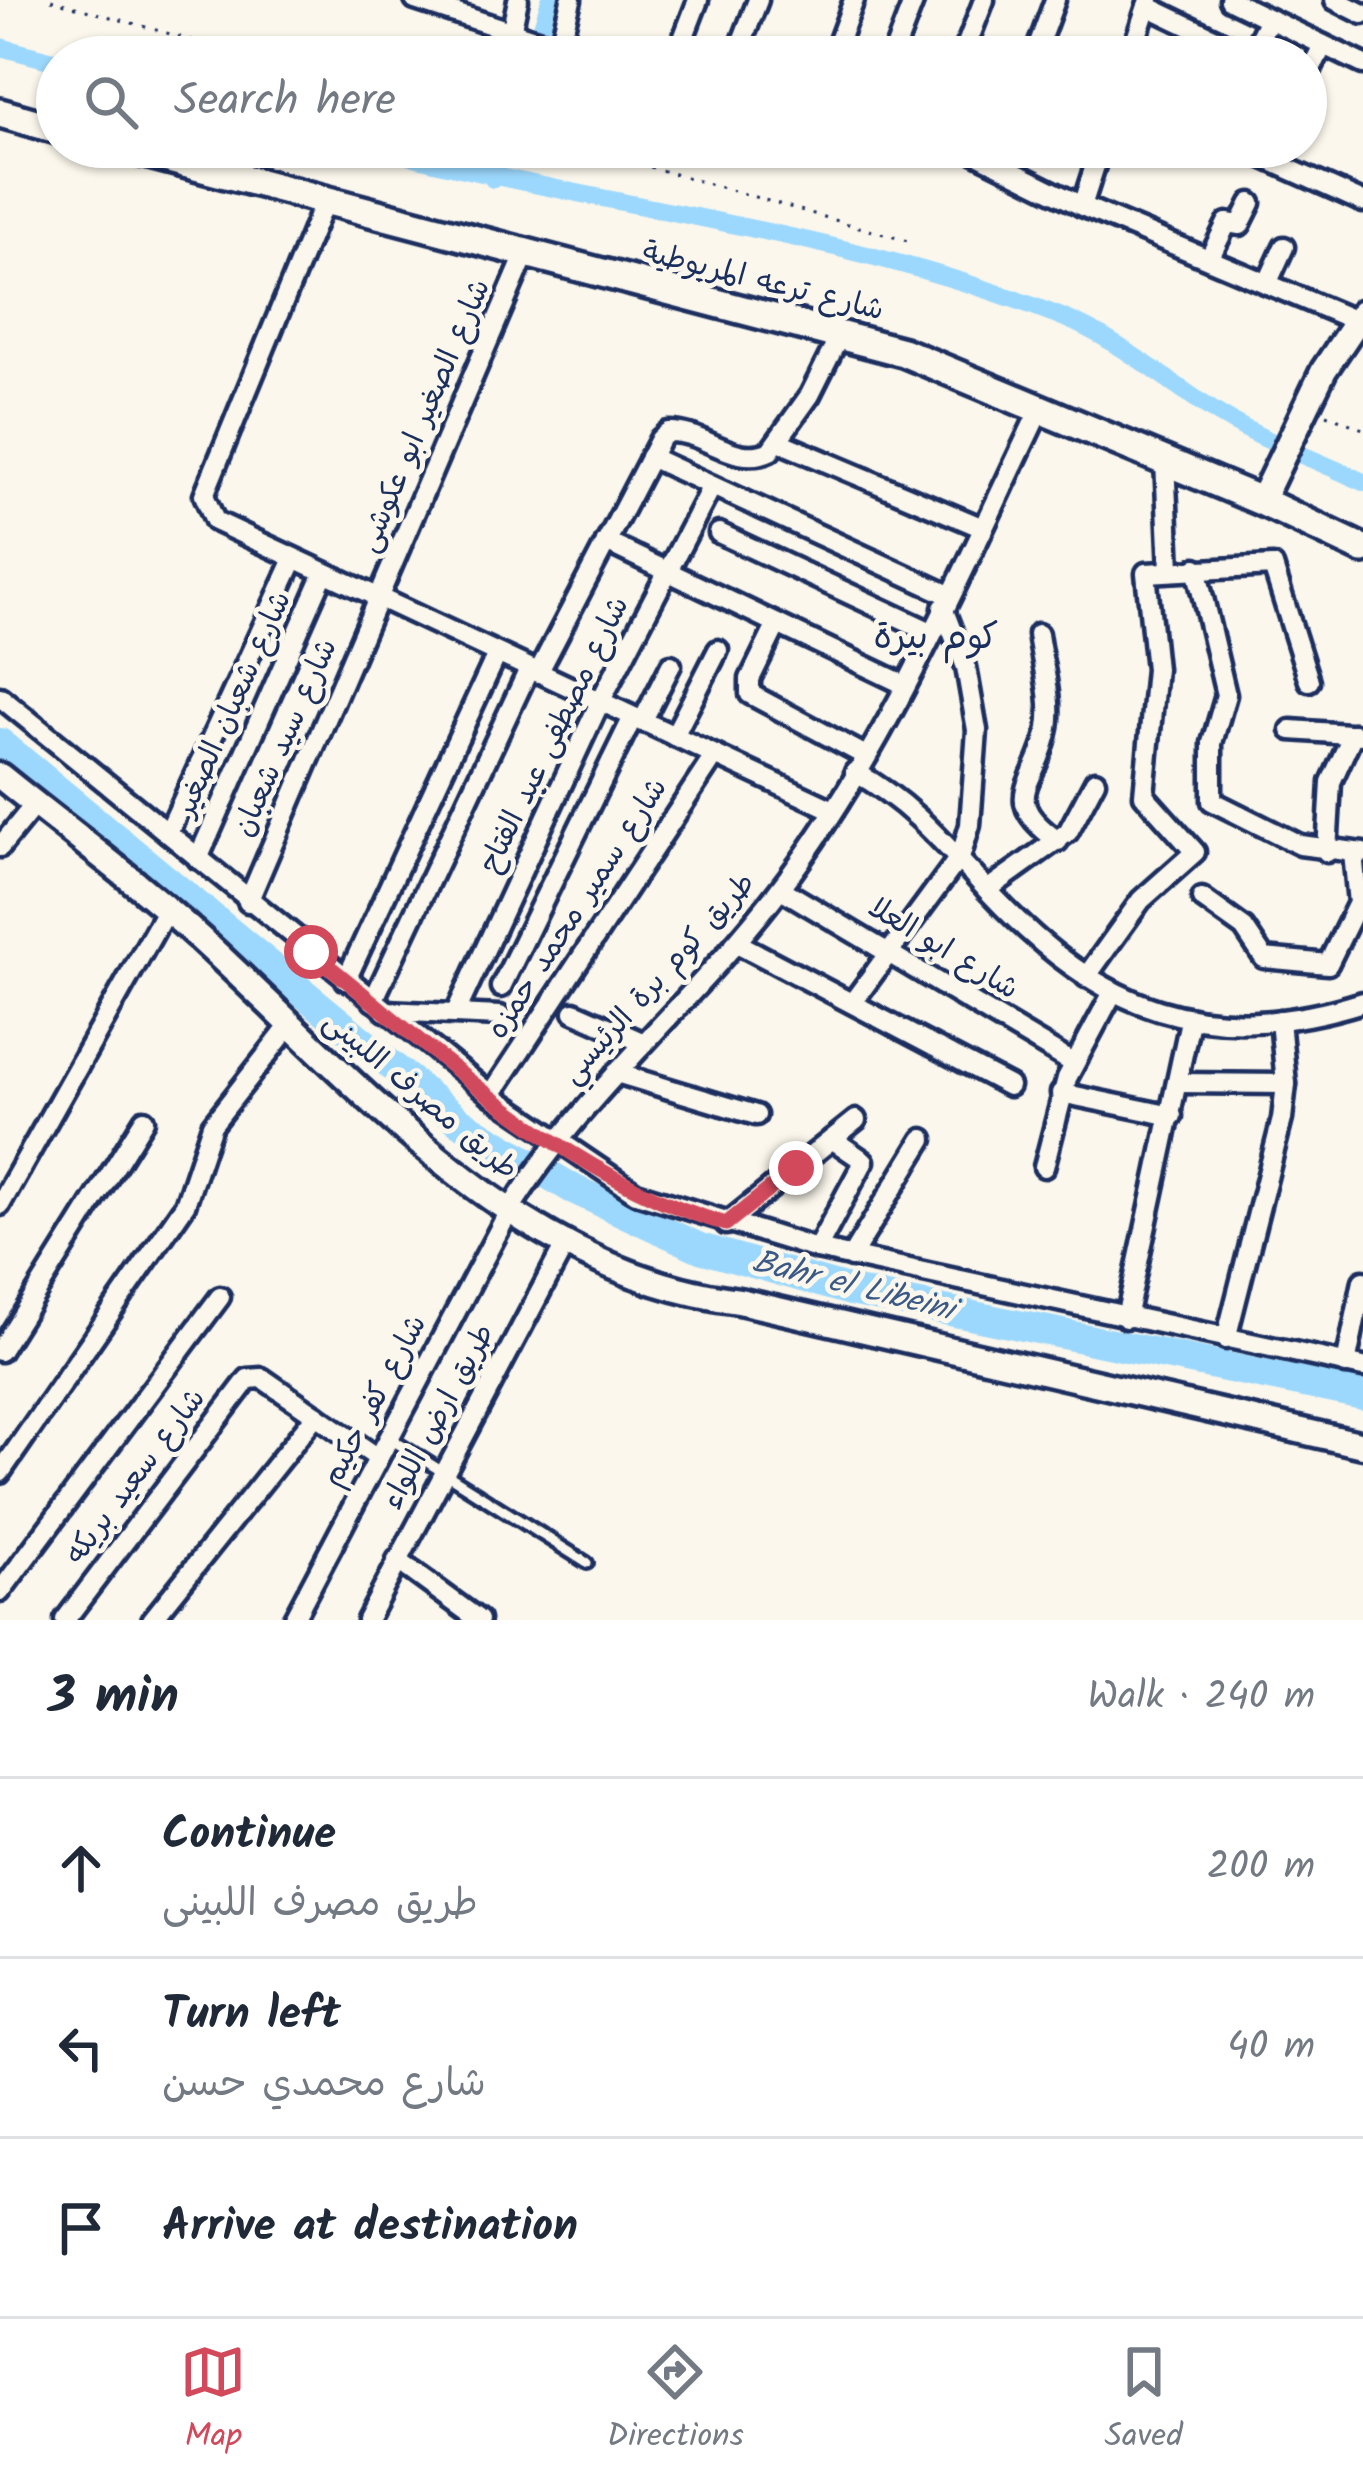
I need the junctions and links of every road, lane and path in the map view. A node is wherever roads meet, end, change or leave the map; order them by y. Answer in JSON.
{"nodes":[{"id":1,"x":51,"y":0,"type":"edge"},
{"id":2,"x":415,"y":0,"type":"edge"},
{"id":3,"x":518,"y":0,"type":"edge"},
{"id":4,"x":571,"y":0,"type":"edge"},
{"id":5,"x":698,"y":0,"type":"edge"},
{"id":6,"x":758,"y":0,"type":"edge"},
{"id":7,"x":854,"y":0,"type":"edge"},
{"id":8,"x":914,"y":0,"type":"edge"},
{"id":9,"x":984,"y":0,"type":"edge"},
{"id":10,"x":1055,"y":0,"type":"edge"},
{"id":11,"x":1230,"y":0,"type":"edge"},
{"id":12,"x":1334,"y":0,"type":"edge"},
{"id":13,"x":1148,"y":3,"type":"edge"},
{"id":14,"x":1363,"y":14,"type":"edge"},
{"id":15,"x":1269,"y":19,"type":"junction"},
{"id":16,"x":511,"y":33,"type":"junction"},
{"id":17,"x":177,"y":36,"type":"edge"},
{"id":18,"x":520,"y":36,"type":"edge"},
{"id":19,"x":562,"y":36,"type":"edge"},
{"id":20,"x":684,"y":36,"type":"edge"},
{"id":21,"x":744,"y":36,"type":"edge"},
{"id":22,"x":841,"y":36,"type":"edge"},
{"id":23,"x":900,"y":36,"type":"edge"},
{"id":24,"x":970,"y":36,"type":"edge"},
{"id":25,"x":1042,"y":36,"type":"edge"},
{"id":26,"x":1137,"y":36,"type":"edge"},
{"id":27,"x":1212,"y":36,"type":"edge"},
{"id":28,"x":1260,"y":36,"type":"edge"},
{"id":29,"x":1304,"y":36,"type":"edge"},
{"id":30,"x":1327,"y":47,"type":"edge"},
{"id":31,"x":1363,"y":64,"type":"edge"},
{"id":32,"x":0,"y":113,"type":"edge"},
{"id":33,"x":36,"y":123,"type":"edge"},
{"id":34,"x":200,"y":168,"type":"edge"},
{"id":35,"x":654,"y":168,"type":"edge"},
{"id":36,"x":1019,"y":168,"type":"edge"},
{"id":37,"x":1094,"y":168,"type":"edge"},
{"id":38,"x":1287,"y":168,"type":"edge"},
{"id":39,"x":324,"y":202,"type":"junction"},
{"id":40,"x":1363,"y":202,"type":"edge"},
{"id":41,"x":1251,"y":203,"type":"dead end"},
{"id":42,"x":1082,"y":206,"type":"junction"},
{"id":43,"x":911,"y":242,"type":"dead end"},
{"id":44,"x":1284,"y":247,"type":"dead end"},
{"id":45,"x":525,"y":255,"type":"junction"},
{"id":46,"x":1209,"y":259,"type":"junction"},
{"id":47,"x":1268,"y":284,"type":"junction"},
{"id":48,"x":1355,"y":324,"type":"edge"},
{"id":49,"x":840,"y":335,"type":"junction"},
{"id":50,"x":1040,"y":409,"type":"junction"},
{"id":51,"x":1302,"y":416,"type":"junction"},
{"id":52,"x":1363,"y":429,"type":"edge"},
{"id":53,"x":778,"y":442,"type":"junction"},
{"id":54,"x":650,"y":458,"type":"junction"},
{"id":55,"x":1165,"y":461,"type":"junction"},
{"id":56,"x":712,"y":486,"type":"junction"},
{"id":57,"x":1267,"y":489,"type":"junction"},
{"id":58,"x":983,"y":528,"type":"junction"},
{"id":59,"x":719,"y":532,"type":"dead end"},
{"id":60,"x":606,"y":542,"type":"junction"},
{"id":61,"x":1363,"y":549,"type":"edge"},
{"id":62,"x":294,"y":559,"type":"junction"},
{"id":63,"x":1196,"y":568,"type":"junction"},
{"id":64,"x":1170,"y":570,"type":"junction"},
{"id":65,"x":668,"y":572,"type":"junction"},
{"id":66,"x":324,"y":573,"type":"junction"},
{"id":67,"x":380,"y":599,"type":"junction"},
{"id":68,"x":946,"y":602,"type":"junction"},
{"id":69,"x":777,"y":624,"type":"junction"},
{"id":70,"x":931,"y":632,"type":"junction"},
{"id":71,"x":1038,"y":634,"type":"dead end"},
{"id":72,"x":718,"y":650,"type":"dead end"},
{"id":73,"x":497,"y":654,"type":"junction"},
{"id":74,"x":671,"y":665,"type":"dead end"},
{"id":75,"x":533,"y":671,"type":"junction"},
{"id":76,"x":1309,"y":681,"type":"dead end"},
{"id":77,"x":903,"y":684,"type":"junction"},
{"id":78,"x":0,"y":697,"type":"edge"},
{"id":79,"x":601,"y":702,"type":"junction"},
{"id":80,"x":638,"y":720,"type":"junction"},
{"id":81,"x":1291,"y":730,"type":"dead end"},
{"id":82,"x":1358,"y":734,"type":"edge"},
{"id":83,"x":674,"y":736,"type":"junction"},
{"id":84,"x":715,"y":755,"type":"junction"},
{"id":85,"x":860,"y":764,"type":"junction"},
{"id":86,"x":0,"y":776,"type":"edge"},
{"id":87,"x":1096,"y":781,"type":"dead end"},
{"id":88,"x":35,"y":804,"type":"junction"},
{"id":89,"x":833,"y":810,"type":"junction"},
{"id":90,"x":168,"y":833,"type":"junction"},
{"id":91,"x":1058,"y":841,"type":"junction"},
{"id":92,"x":0,"y":847,"type":"edge"},
{"id":93,"x":1327,"y":852,"type":"junction"},
{"id":94,"x":1358,"y":853,"type":"edge"},
{"id":95,"x":961,"y":855,"type":"junction"},
{"id":96,"x":198,"y":859,"type":"junction"},
{"id":97,"x":781,"y":889,"type":"junction"},
{"id":98,"x":987,"y":890,"type":"junction"},
{"id":99,"x":1202,"y":898,"type":"dead end"},
{"id":100,"x":248,"y":902,"type":"junction"},
{"id":101,"x":167,"y":909,"type":"junction"},
{"id":102,"x":1359,"y":910,"type":"edge"},
{"id":103,"x":737,"y":943,"type":"junction"},
{"id":104,"x":889,"y":950,"type":"junction"},
{"id":105,"x":1086,"y":977,"type":"junction"},
{"id":106,"x":346,"y":980,"type":"junction"},
{"id":107,"x":500,"y":987,"type":"dead end"},
{"id":108,"x":1112,"y":994,"type":"junction"},
{"id":109,"x":852,"y":1003,"type":"junction"},
{"id":110,"x":1363,"y":1003,"type":"edge"},
{"id":111,"x":379,"y":1006,"type":"junction"},
{"id":112,"x":456,"y":1012,"type":"junction"},
{"id":113,"x":574,"y":1012,"type":"dead end"},
{"id":114,"x":500,"y":1016,"type":"dead end"},
{"id":115,"x":1280,"y":1020,"type":"junction"},
{"id":116,"x":1190,"y":1021,"type":"junction"},
{"id":117,"x":290,"y":1025,"type":"junction"},
{"id":118,"x":644,"y":1043,"type":"junction"},
{"id":119,"x":1073,"y":1063,"type":"junction"},
{"id":120,"x":616,"y":1073,"type":"junction"},
{"id":121,"x":1178,"y":1083,"type":"junction"},
{"id":122,"x":1286,"y":1084,"type":"junction"},
{"id":123,"x":1009,"y":1087,"type":"dead end"},
{"id":124,"x":1061,"y":1094,"type":"junction"},
{"id":125,"x":491,"y":1095,"type":"junction"},
{"id":126,"x":757,"y":1115,"type":"dead end"},
{"id":127,"x":1172,"y":1116,"type":"junction"},
{"id":128,"x":144,"y":1120,"type":"dead end"},
{"id":129,"x":856,"y":1120,"type":"dead end"},
{"id":130,"x":832,"y":1139,"type":"junction"},
{"id":131,"x":923,"y":1139,"type":"dead end"},
{"id":132,"x":555,"y":1140,"type":"junction"},
{"id":133,"x":1044,"y":1167,"type":"dead end"},
{"id":134,"x":0,"y":1205,"type":"edge"},
{"id":135,"x":509,"y":1210,"type":"junction"},
{"id":136,"x":726,"y":1224,"type":"junction"},
{"id":137,"x":566,"y":1243,"type":"junction"},
{"id":138,"x":818,"y":1250,"type":"junction"},
{"id":139,"x":851,"y":1257,"type":"junction"},
{"id":140,"x":1363,"y":1281,"type":"edge"},
{"id":141,"x":220,"y":1297,"type":"dead end"},
{"id":142,"x":1126,"y":1318,"type":"junction"},
{"id":143,"x":1226,"y":1339,"type":"junction"},
{"id":144,"x":0,"y":1352,"type":"edge"},
{"id":145,"x":1354,"y":1365,"type":"edge"},
{"id":146,"x":316,"y":1415,"type":"junction"},
{"id":147,"x":389,"y":1438,"type":"junction"},
{"id":148,"x":1363,"y":1445,"type":"edge"},
{"id":149,"x":378,"y":1458,"type":"junction"},
{"id":150,"x":443,"y":1472,"type":"junction"},
{"id":151,"x":0,"y":1473,"type":"edge"},
{"id":152,"x":397,"y":1560,"type":"junction"},
{"id":153,"x":586,"y":1563,"type":"dead end"},
{"id":154,"x":0,"y":1592,"type":"edge"},
{"id":155,"x":65,"y":1620,"type":"edge"},
{"id":156,"x":152,"y":1620,"type":"edge"},
{"id":157,"x":293,"y":1620,"type":"edge"},
{"id":158,"x":367,"y":1620,"type":"edge"},
{"id":159,"x":479,"y":1620,"type":"edge"}],
"edges":[{"from":1,"to":17,"type":"path"},
{"from":2,"to":16,"type":"street"},
{"from":3,"to":16,"type":"street"},
{"from":4,"to":19,"type":"street"},
{"from":5,"to":20,"type":"street"},
{"from":6,"to":21,"type":"street"},
{"from":7,"to":22,"type":"street"},
{"from":8,"to":23,"type":"street"},
{"from":9,"to":24,"type":"street"},
{"from":10,"to":25,"type":"street"},
{"from":11,"to":15,"type":"street"},
{"from":12,"to":14,"type":"street"},
{"from":13,"to":26,"type":"street"},
{"from":13,"to":27,"type":"street"},
{"from":15,"to":28,"type":"street"},
{"from":15,"to":29,"type":"street"},
{"from":16,"to":18,"type":"street"},
{"from":30,"to":31,"type":"street"},
{"from":32,"to":33,"type":"main road"},
{"from":34,"to":39,"type":"main road","name":"شارع ترعه المريوطية"},
{"from":35,"to":43,"type":"path"},
{"from":36,"to":42,"type":"street"},
{"from":37,"to":42,"type":"street"},
{"from":38,"to":40,"type":"street"},
{"from":39,"to":45,"type":"main road","name":"شارع ترعه المريوطية"},
{"from":39,"to":62,"type":"street"},
{"from":41,"to":46,"type":"street"},
{"from":42,"to":46,"type":"street"},
{"from":44,"to":47,"type":"street"},
{"from":45,"to":49,"type":"main road","name":"شارع ترعه المريوطية"},
{"from":45,"to":67,"type":"street","name":"شارع الصغير ابو عكوشى"},
{"from":46,"to":47,"type":"street"},
{"from":47,"to":48,"type":"street"},
{"from":48,"to":51,"type":"street"},
{"from":49,"to":50,"type":"main road","name":"شارع ترعه المريوطية"},
{"from":49,"to":53,"type":"street"},
{"from":50,"to":55,"type":"main road","name":"شارع ترعه المريوطية"},
{"from":50,"to":58,"type":"street","name":"طريق كوم برة الرئيسي"},
{"from":51,"to":52,"type":"path"},
{"from":51,"to":57,"type":"street"},
{"from":53,"to":54,"type":"street"},
{"from":53,"to":58,"type":"street"},
{"from":54,"to":56,"type":"street"},
{"from":54,"to":60,"type":"street"},
{"from":55,"to":57,"type":"main road","name":"شارع ترعه المريوطية"},
{"from":55,"to":64,"type":"street"},
{"from":56,"to":65,"type":"street","name":"شارع مصطفى عبد الفتاح"},
{"from":56,"to":68,"type":"street"},
{"from":57,"to":61,"type":"main road","name":"شارع ترعه المريوطية"},
{"from":58,"to":68,"type":"street","name":"طريق كوم برة الرئيسي"},
{"from":59,"to":70,"type":"street"},
{"from":60,"to":65,"type":"street"},
{"from":60,"to":75,"type":"street"},
{"from":62,"to":66,"type":"street"},
{"from":62,"to":90,"type":"street"},
{"from":63,"to":64,"type":"street"},
{"from":63,"to":76,"type":"street"},
{"from":63,"to":93,"type":"street"},
{"from":64,"to":105,"type":"street"},
{"from":65,"to":69,"type":"street"},
{"from":65,"to":79,"type":"street","name":"شارع مصطفى عبد الفتاح"},
{"from":66,"to":67,"type":"street"},
{"from":66,"to":96,"type":"street","name":"شارع شعبان الصغير"},
{"from":67,"to":73,"type":"street"},
{"from":67,"to":100,"type":"street","name":"شارع سيد شعبان"},
{"from":68,"to":70,"type":"street","name":"طريق كوم برة الرئيسي"},
{"from":68,"to":95,"type":"street"},
{"from":69,"to":77,"type":"street"},
{"from":69,"to":85,"type":"street"},
{"from":70,"to":77,"type":"street","name":"طريق كوم برة الرئيسي"},
{"from":71,"to":91,"type":"street"},
{"from":72,"to":83,"type":"street"},
{"from":73,"to":75,"type":"street"},
{"from":73,"to":106,"type":"street"},
{"from":74,"to":80,"type":"street"},
{"from":75,"to":79,"type":"street"},
{"from":75,"to":111,"type":"street"},
{"from":77,"to":85,"type":"street","name":"طريق كوم برة الرئيسي"},
{"from":78,"to":90,"type":"street","name":"طريق مصرف اللبينى"},
{"from":79,"to":80,"type":"street"},
{"from":79,"to":112,"type":"street","name":"شارع مصطفى عبد الفتاح"},
{"from":80,"to":83,"type":"street"},
{"from":80,"to":107,"type":"street"},
{"from":81,"to":82,"type":"street"},
{"from":82,"to":93,"type":"street"},
{"from":83,"to":84,"type":"street"},
{"from":84,"to":89,"type":"street"},
{"from":84,"to":125,"type":"street","name":"شارع سمير محمد حمزه"},
{"from":85,"to":89,"type":"street","name":"طريق كوم برة الرئيسي"},
{"from":85,"to":95,"type":"street"},
{"from":86,"to":88,"type":"street","name":"طريق مصرف اللبينى"},
{"from":87,"to":91,"type":"street"},
{"from":88,"to":92,"type":"street"},
{"from":88,"to":101,"type":"street","name":"طريق مصرف اللبينى"},
{"from":89,"to":97,"type":"street","name":"طريق كوم برة الرئيسي"},
{"from":90,"to":96,"type":"street","name":"طريق مصرف اللبينى"},
{"from":91,"to":98,"type":"street"},
{"from":93,"to":94,"type":"street"},
{"from":94,"to":102,"type":"street"},
{"from":95,"to":98,"type":"street"},
{"from":95,"to":104,"type":"street"},
{"from":96,"to":100,"type":"street","name":"طريق مصرف اللبينى"},
{"from":97,"to":103,"type":"street","name":"طريق كوم برة الرئيسي"},
{"from":97,"to":104,"type":"street","name":"شارع ابو العلا"},
{"from":98,"to":105,"type":"street"},
{"from":99,"to":102,"type":"street"},
{"from":100,"to":106,"type":"street","name":"طريق مصرف اللبينى"},
{"from":101,"to":117,"type":"street","name":"طريق مصرف اللبينى"},
{"from":101,"to":134,"type":"street"},
{"from":103,"to":109,"type":"street"},
{"from":103,"to":118,"type":"street","name":"طريق كوم برة الرئيسي"},
{"from":104,"to":109,"type":"street"},
{"from":104,"to":119,"type":"street","name":"شارع ابو العلا"},
{"from":105,"to":108,"type":"street"},
{"from":106,"to":111,"type":"street","name":"طريق مصرف اللبينى"},
{"from":108,"to":116,"type":"street"},
{"from":108,"to":119,"type":"street"},
{"from":109,"to":123,"type":"street"},
{"from":110,"to":115,"type":"street"},
{"from":111,"to":112,"type":"street"},
{"from":111,"to":125,"type":"street","name":"طريق مصرف اللبينى"},
{"from":112,"to":114,"type":"street"},
{"from":113,"to":118,"type":"street"},
{"from":115,"to":116,"type":"street"},
{"from":115,"to":122,"type":"street"},
{"from":116,"to":121,"type":"street"},
{"from":117,"to":135,"type":"street","name":"طريق مصرف اللبينى"},
{"from":117,"to":151,"type":"street"},
{"from":118,"to":120,"type":"street","name":"طريق كوم برة الرئيسي"},
{"from":119,"to":124,"type":"street"},
{"from":120,"to":126,"type":"street"},
{"from":120,"to":132,"type":"street","name":"طريق كوم برة الرئيسي"},
{"from":121,"to":122,"type":"street"},
{"from":121,"to":127,"type":"street"},
{"from":122,"to":143,"type":"street"},
{"from":124,"to":127,"type":"street"},
{"from":124,"to":133,"type":"street"},
{"from":125,"to":132,"type":"street","name":"طريق مصرف اللبينى"},
{"from":127,"to":142,"type":"street"},
{"from":128,"to":144,"type":"street"},
{"from":129,"to":130,"type":"street"},
{"from":130,"to":136,"type":"street"},
{"from":130,"to":138,"type":"street"},
{"from":131,"to":139,"type":"street"},
{"from":132,"to":135,"type":"street","name":"طريق كوم برة الرئيسي"},
{"from":132,"to":136,"type":"street","name":"طريق مصرف اللبينى"},
{"from":135,"to":137,"type":"street","name":"طريق مصرف اللبينى"},
{"from":135,"to":147,"type":"street","name":"شارع كفر حكيم"},
{"from":136,"to":138,"type":"street","name":"طريق مصرف اللبينى"},
{"from":137,"to":148,"type":"street","name":"طريق مصرف اللبينى"},
{"from":137,"to":150,"type":"street","name":"طريق ارض اللواء"},
{"from":138,"to":139,"type":"street","name":"طريق مصرف اللبينى"},
{"from":139,"to":142,"type":"street","name":"طريق مصرف اللبينى"},
{"from":140,"to":145,"type":"street"},
{"from":141,"to":154,"type":"street"},
{"from":142,"to":143,"type":"street","name":"طريق مصرف اللبينى"},
{"from":143,"to":145,"type":"street","name":"طريق مصرف اللبينى"},
{"from":146,"to":149,"type":"street","name":"شارع سعيد بريكه"},
{"from":146,"to":155,"type":"street","name":"شارع سعيد بريكه"},
{"from":146,"to":156,"type":"street"},
{"from":147,"to":149,"type":"street","name":"شارع كفر حكيم"},
{"from":147,"to":150,"type":"lane"},
{"from":149,"to":157,"type":"street","name":"شارع كفر حكيم"},
{"from":150,"to":152,"type":"street","name":"طريق ارض اللواء"},
{"from":150,"to":153,"type":"lane"},
{"from":152,"to":158,"type":"street","name":"طريق ارض اللواء"},
{"from":152,"to":159,"type":"street"}]}
